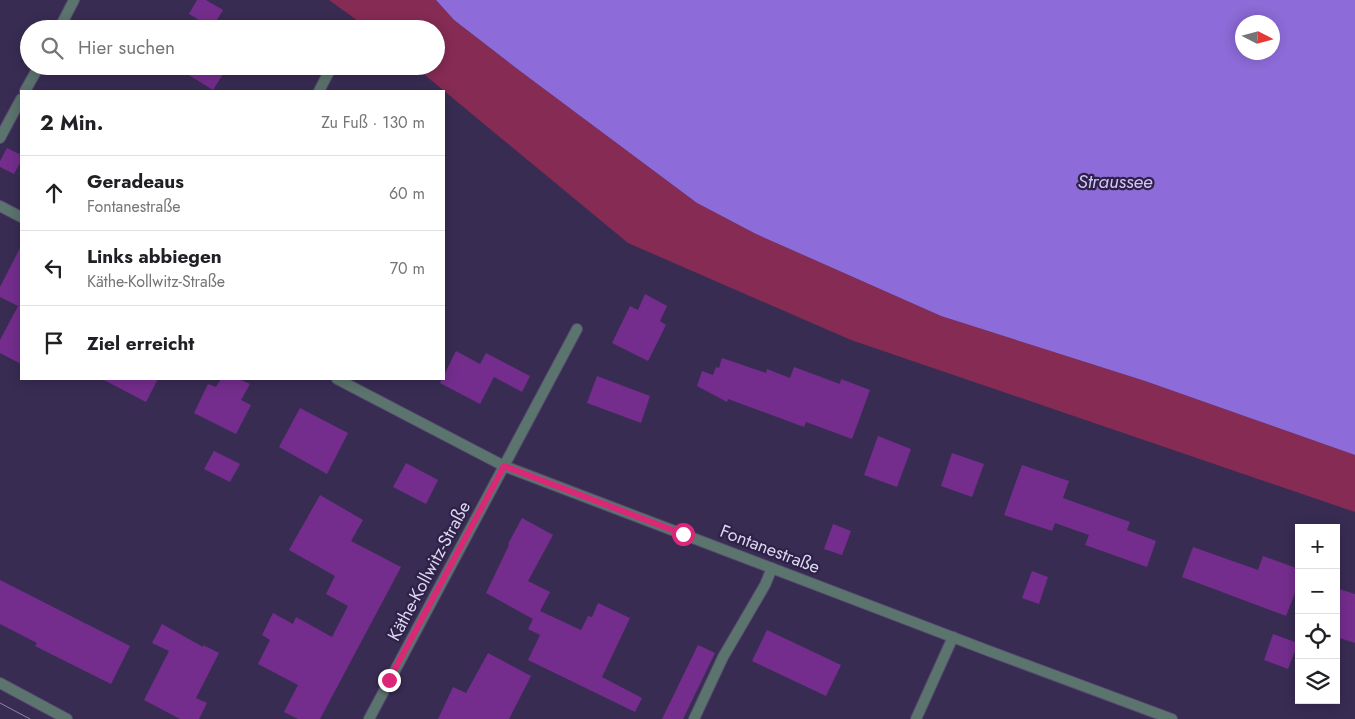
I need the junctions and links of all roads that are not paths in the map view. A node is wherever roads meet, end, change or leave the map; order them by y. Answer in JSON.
{"nodes":[{"id":1,"x":74,"y":0,"type":"edge"},
{"id":2,"x":64,"y":20,"type":"edge"},
{"id":3,"x":34,"y":75,"type":"edge"},
{"id":4,"x":327,"y":75,"type":"edge"},
{"id":5,"x":26,"y":90,"type":"edge"},
{"id":6,"x":320,"y":90,"type":"edge"},
{"id":7,"x":20,"y":101,"type":"edge"},
{"id":8,"x":0,"y":138,"type":"edge"},
{"id":9,"x":0,"y":206,"type":"edge"},
{"id":10,"x":20,"y":216,"type":"edge"},
{"id":11,"x":577,"y":329,"type":"dead end"},
{"id":12,"x":339,"y":380,"type":"edge"},
{"id":13,"x":504,"y":466,"type":"junction"},
{"id":14,"x":772,"y":568,"type":"junction"},
{"id":15,"x":953,"y":637,"type":"junction"},
{"id":16,"x":0,"y":683,"type":"edge"},
{"id":17,"x":67,"y":719,"type":"edge"},
{"id":18,"x":369,"y":719,"type":"edge"},
{"id":19,"x":694,"y":719,"type":"edge"},
{"id":20,"x":916,"y":719,"type":"edge"},
{"id":21,"x":1172,"y":719,"type":"edge"}],
"edges":[{"from":1,"to":2,"type":"street"},
{"from":3,"to":5,"type":"street"},
{"from":4,"to":6,"type":"street"},
{"from":7,"to":8,"type":"street"},
{"from":9,"to":10,"type":"street"},
{"from":11,"to":13,"type":"street","name":"Käthe-Kollwitz-Straße"},
{"from":12,"to":13,"type":"street","name":"Fontanestraße"},
{"from":13,"to":14,"type":"street","name":"Fontanestraße"},
{"from":13,"to":18,"type":"street","name":"Käthe-Kollwitz-Straße"},
{"from":14,"to":15,"type":"street","name":"Fontanestraße"},
{"from":14,"to":19,"type":"street"},
{"from":15,"to":20,"type":"street"},
{"from":15,"to":21,"type":"street","name":"Fontanestraße"},
{"from":16,"to":17,"type":"street"}]}
